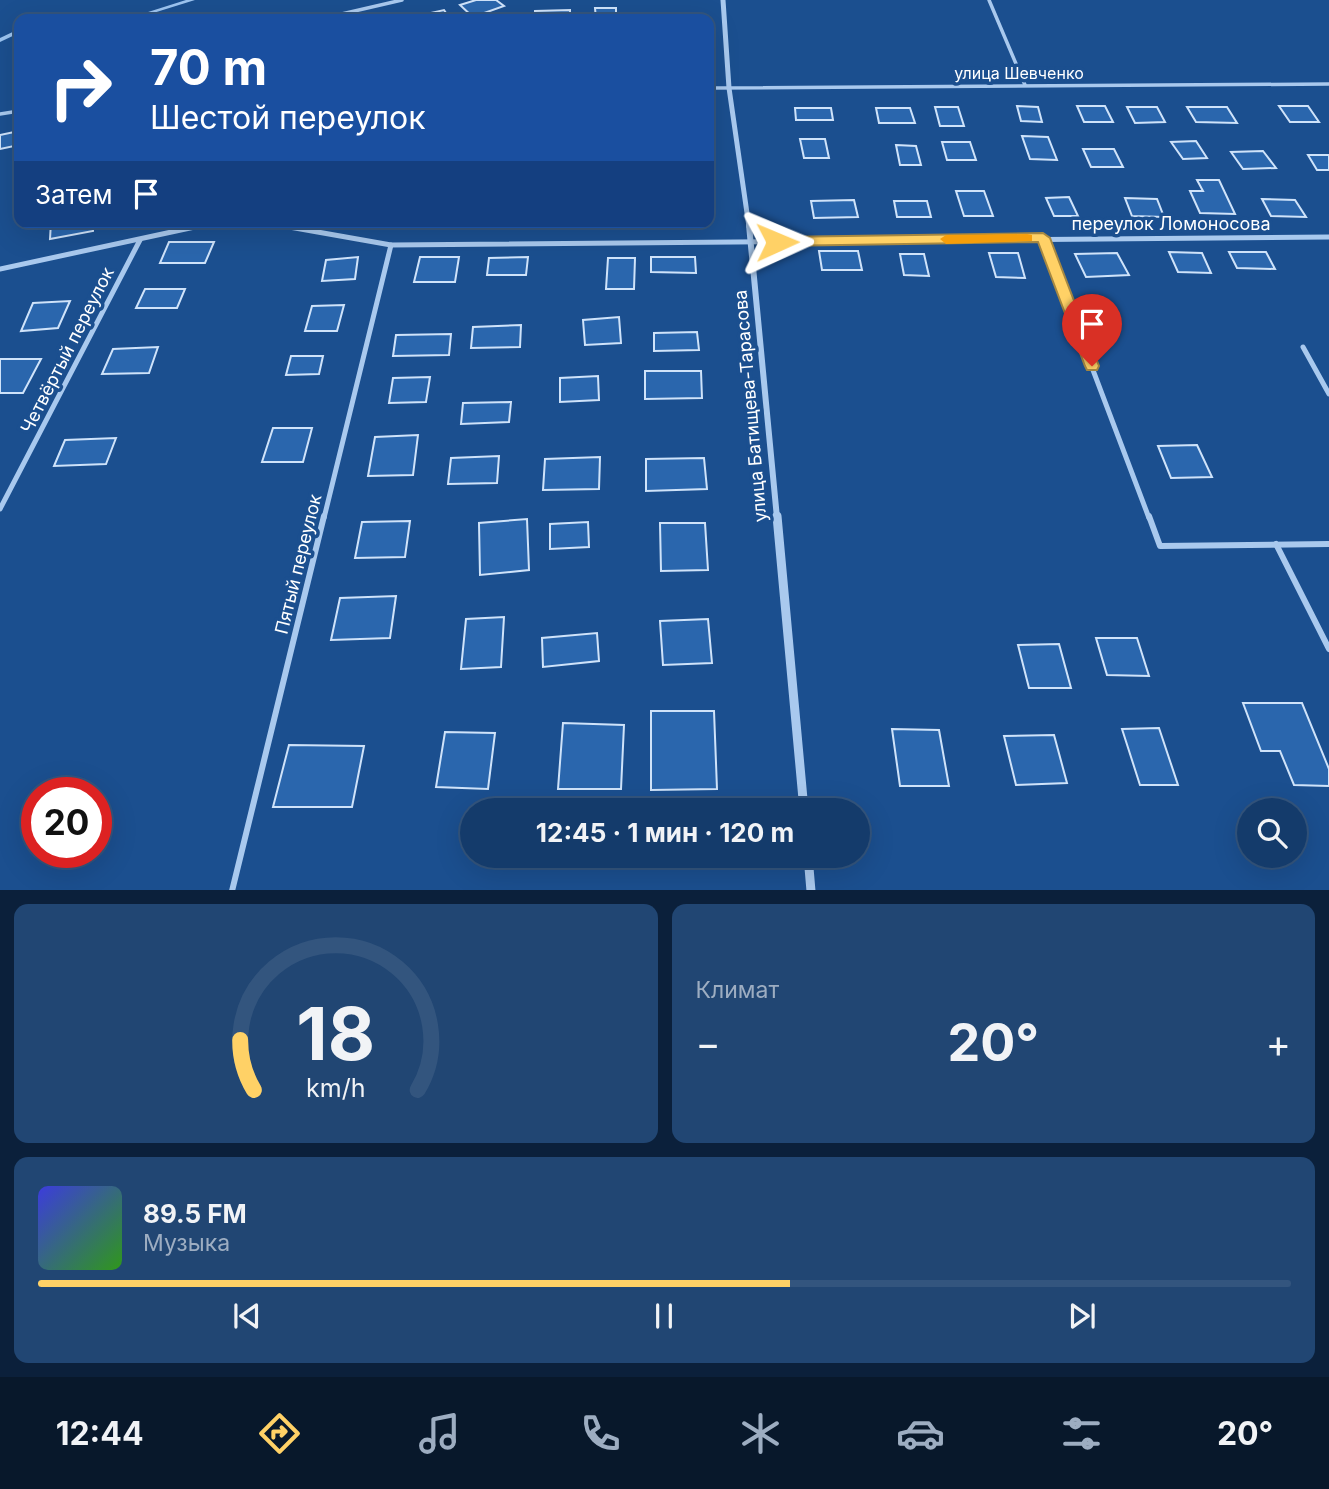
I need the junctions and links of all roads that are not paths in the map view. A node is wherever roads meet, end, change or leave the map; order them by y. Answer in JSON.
{"nodes":[{"id":1,"x":402,"y":0,"type":"edge"},
{"id":2,"x":723,"y":0,"type":"edge"},
{"id":3,"x":989,"y":0,"type":"edge"},
{"id":4,"x":342,"y":14,"type":"edge"},
{"id":5,"x":1329,"y":84,"type":"edge"},
{"id":6,"x":1025,"y":85,"type":"junction"},
{"id":7,"x":714,"y":88,"type":"edge"},
{"id":8,"x":729,"y":88,"type":"junction"},
{"id":9,"x":184,"y":228,"type":"edge"},
{"id":10,"x":293,"y":228,"type":"edge"},
{"id":11,"x":1329,"y":237,"type":"edge"},
{"id":12,"x":1043,"y":238,"type":"junction"},
{"id":13,"x":139,"y":240,"type":"junction"},
{"id":14,"x":751,"y":242,"type":"junction"},
{"id":15,"x":391,"y":245,"type":"junction"},
{"id":16,"x":0,"y":270,"type":"edge"},
{"id":17,"x":1303,"y":347,"type":"dead end"},
{"id":18,"x":1329,"y":394,"type":"edge"},
{"id":19,"x":0,"y":509,"type":"edge"},
{"id":20,"x":1276,"y":544,"type":"junction"},
{"id":21,"x":1329,"y":544,"type":"edge"},
{"id":22,"x":1329,"y":649,"type":"edge"},
{"id":23,"x":803,"y":798,"type":"edge"},
{"id":24,"x":809,"y":868,"type":"edge"},
{"id":25,"x":232,"y":890,"type":"edge"},
{"id":26,"x":811,"y":890,"type":"edge"}],
"edges":[{"from":1,"to":4,"type":"lane"},
{"from":2,"to":8,"type":"street","name":"улица Батищева-Тарасова"},
{"from":3,"to":6,"type":"lane"},
{"from":5,"to":6,"type":"lane","name":"улица Шевченко"},
{"from":6,"to":8,"type":"lane","name":"улица Шевченко"},
{"from":7,"to":8,"type":"lane","name":"улица Шевченко"},
{"from":8,"to":14,"type":"street","name":"улица Батищева-Тарасова"},
{"from":9,"to":13,"type":"lane","name":"переулок Ломоносова"},
{"from":10,"to":15,"type":"lane","name":"переулок Ломоносова"},
{"from":11,"to":12,"type":"lane","name":"переулок Ломоносова"},
{"from":12,"to":14,"type":"lane","name":"переулок Ломоносова"},
{"from":12,"to":20,"type":"lane"},
{"from":13,"to":16,"type":"lane","name":"переулок Ломоносова"},
{"from":13,"to":19,"type":"lane","name":"Четвёртый переулок"},
{"from":14,"to":15,"type":"lane","name":"переулок Ломоносова"},
{"from":14,"to":23,"type":"street","name":"улица Батищева-Тарасова"},
{"from":15,"to":25,"type":"lane","name":"Пятый переулок"},
{"from":17,"to":18,"type":"lane"},
{"from":20,"to":21,"type":"lane"},
{"from":20,"to":22,"type":"lane"},
{"from":24,"to":26,"type":"street"}]}
